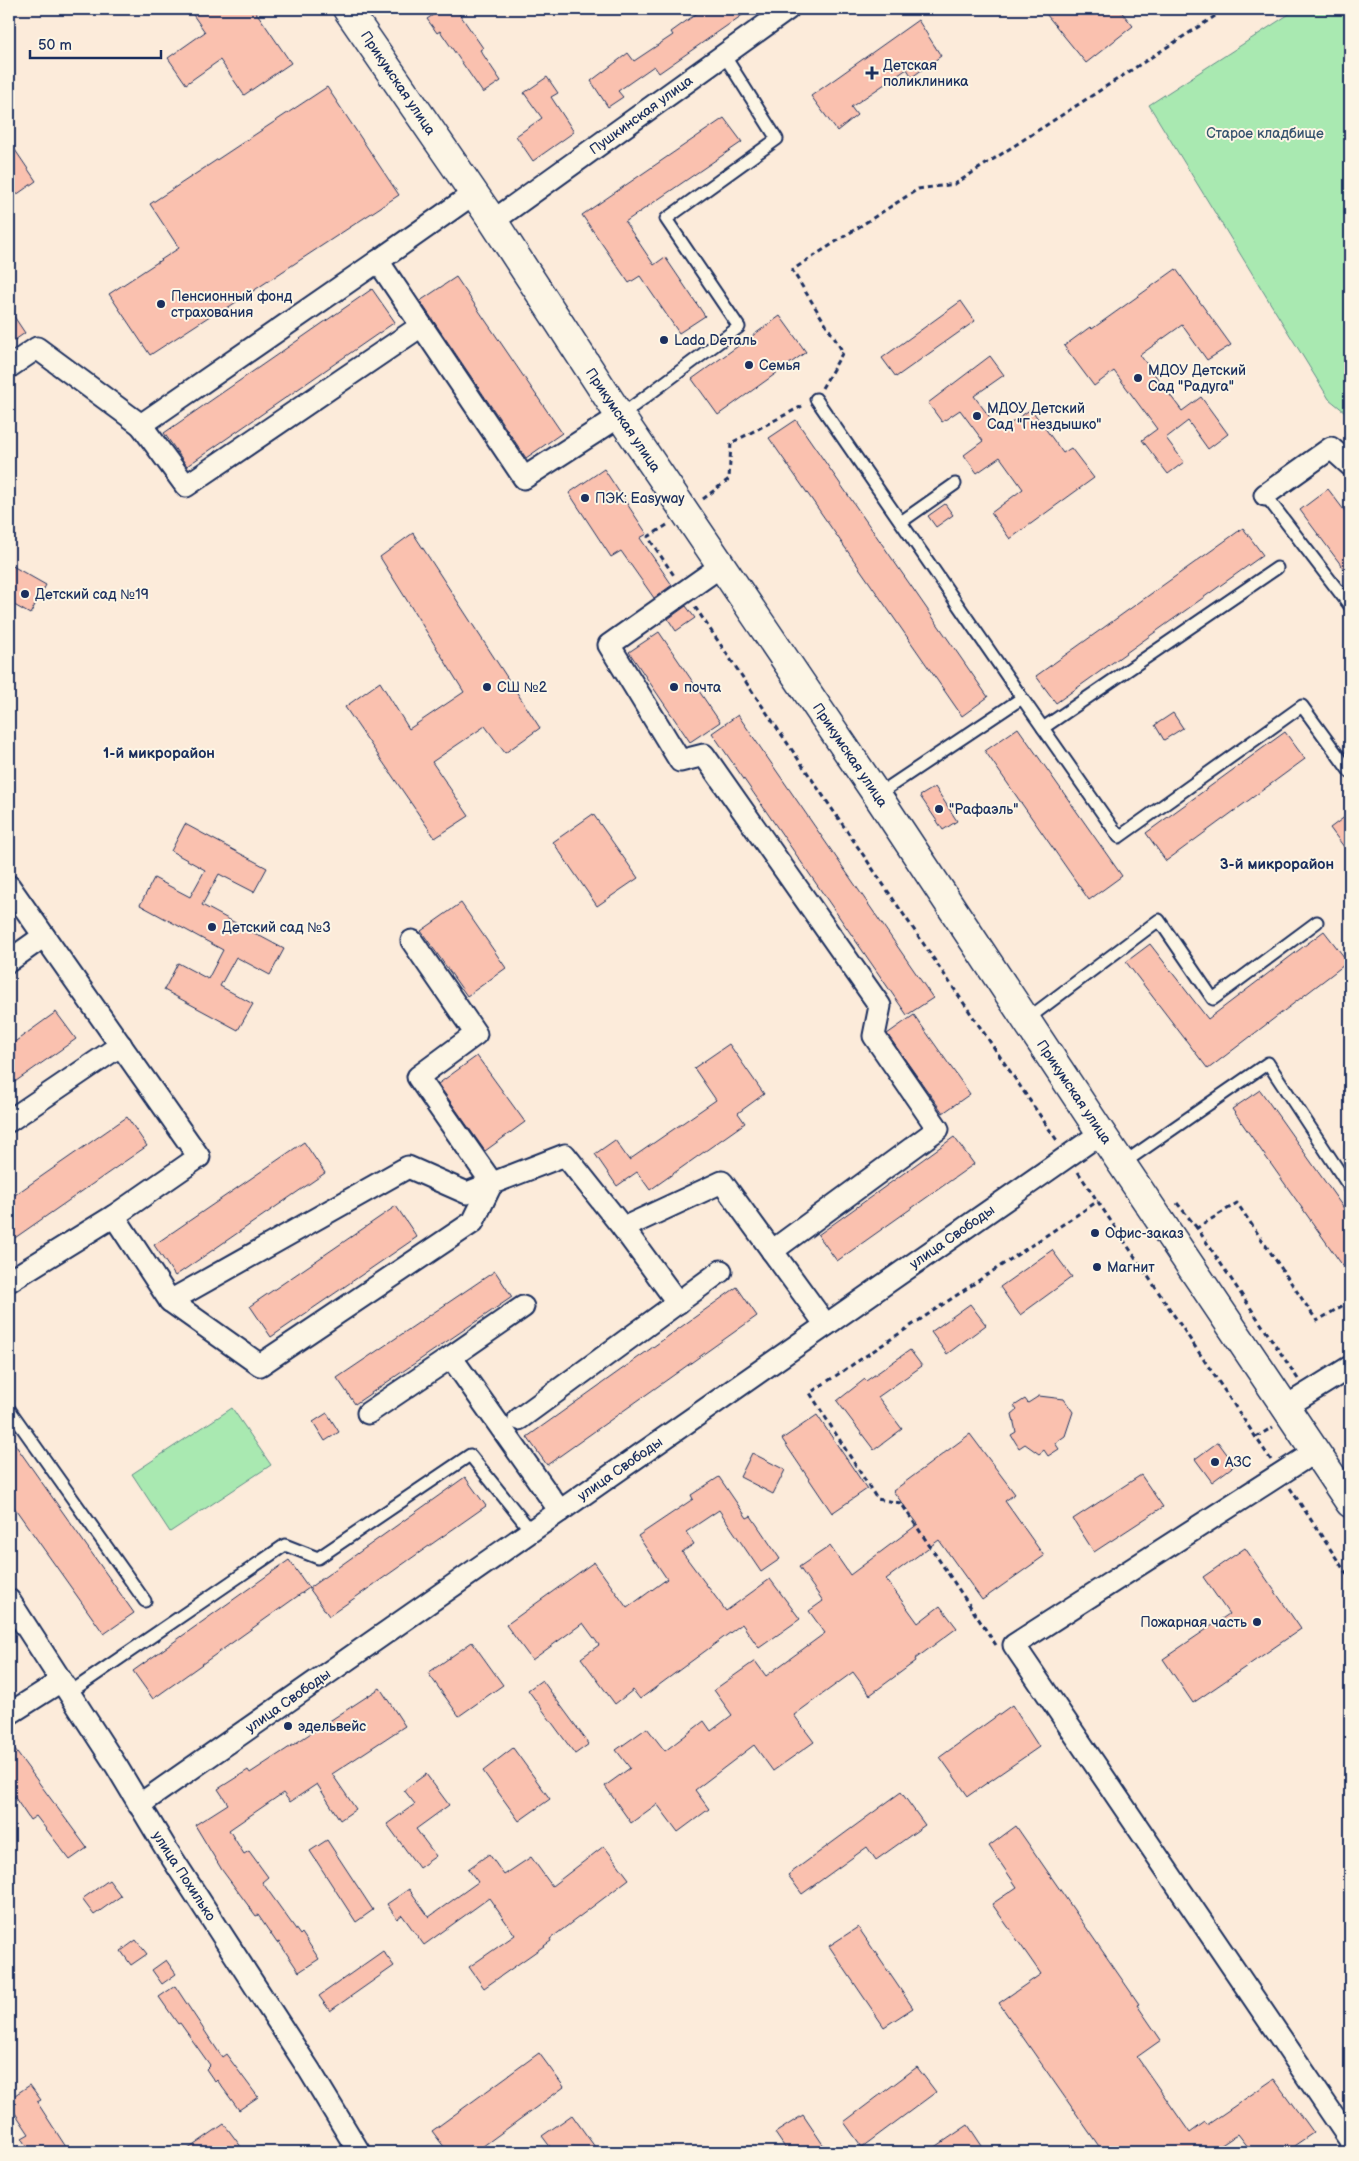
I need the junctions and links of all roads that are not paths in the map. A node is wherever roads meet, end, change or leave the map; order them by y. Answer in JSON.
{"nodes":[{"id":1,"x":347,"y":9,"type":"edge"},
{"id":2,"x":788,"y":9,"type":"edge"},
{"id":3,"x":724,"y":55,"type":"junction"},
{"id":4,"x":474,"y":194,"type":"junction"},
{"id":5,"x":493,"y":221,"type":"junction"},
{"id":6,"x":378,"y":261,"type":"junction"},
{"id":7,"x":421,"y":326,"type":"junction"},
{"id":8,"x":9,"y":367,"type":"edge"},
{"id":9,"x":816,"y":398,"type":"road end"},
{"id":10,"x":620,"y":416,"type":"junction"},
{"id":11,"x":141,"y":424,"type":"junction"},
{"id":12,"x":1350,"y":465,"type":"edge"},
{"id":13,"x":955,"y":484,"type":"dead end"},
{"id":14,"x":1265,"y":495,"type":"joint"},
{"id":15,"x":901,"y":522,"type":"junction"},
{"id":16,"x":721,"y":566,"type":"junction"},
{"id":17,"x":1277,"y":568,"type":"dead end"},
{"id":18,"x":1350,"y":606,"type":"edge"},
{"id":19,"x":1022,"y":698,"type":"junction"},
{"id":20,"x":1043,"y":728,"type":"junction"},
{"id":21,"x":1349,"y":767,"type":"edge"},
{"id":22,"x":878,"y":795,"type":"junction"},
{"id":23,"x":9,"y":886,"type":"edge"},
{"id":24,"x":1317,"y":922,"type":"dead end"},
{"id":25,"x":44,"y":936,"type":"junction"},
{"id":26,"x":412,"y":941,"type":"dead end"},
{"id":27,"x":9,"y":961,"type":"edge"},
{"id":28,"x":1026,"y":1020,"type":"junction"},
{"id":29,"x":121,"y":1046,"type":"junction"},
{"id":30,"x":9,"y":1121,"type":"edge"},
{"id":31,"x":1101,"y":1132,"type":"junction"},
{"id":32,"x":1122,"y":1164,"type":"junction"},
{"id":33,"x":492,"y":1183,"type":"junction"},
{"id":34,"x":1350,"y":1188,"type":"edge"},
{"id":35,"x":114,"y":1216,"type":"junction"},
{"id":36,"x":624,"y":1228,"type":"junction"},
{"id":37,"x":772,"y":1250,"type":"junction"},
{"id":38,"x":721,"y":1271,"type":"dead end"},
{"id":39,"x":9,"y":1281,"type":"edge"},
{"id":40,"x":170,"y":1301,"type":"junction"},
{"id":41,"x":678,"y":1302,"type":"junction"},
{"id":42,"x":523,"y":1307,"type":"dead end"},
{"id":43,"x":826,"y":1325,"type":"junction"},
{"id":44,"x":452,"y":1357,"type":"junction"},
{"id":45,"x":1350,"y":1367,"type":"edge"},
{"id":46,"x":1297,"y":1399,"type":"junction"},
{"id":47,"x":9,"y":1409,"type":"edge"},
{"id":48,"x":368,"y":1414,"type":"dead end"},
{"id":49,"x":519,"y":1418,"type":"dead end"},
{"id":50,"x":1316,"y":1451,"type":"junction"},
{"id":51,"x":1350,"y":1503,"type":"edge"},
{"id":52,"x":560,"y":1511,"type":"junction"},
{"id":53,"x":531,"y":1531,"type":"junction"},
{"id":54,"x":9,"y":1600,"type":"edge"},
{"id":55,"x":145,"y":1601,"type":"dead end"},
{"id":56,"x":65,"y":1687,"type":"junction"},
{"id":57,"x":9,"y":1714,"type":"edge"},
{"id":58,"x":140,"y":1805,"type":"junction"},
{"id":59,"x":1350,"y":2140,"type":"edge"},
{"id":60,"x":359,"y":2152,"type":"edge"}],
"edges":[{"from":1,"to":4,"type":"main road","name":"Прикумская улица"},
{"from":2,"to":3,"type":"street","name":"Пушкинская улица"},
{"from":3,"to":5,"type":"street","name":"Пушкинская улица"},
{"from":3,"to":10,"type":"lane"},
{"from":4,"to":5,"type":"main road","name":"Прикумская улица"},
{"from":4,"to":6,"type":"street"},
{"from":5,"to":10,"type":"main road","name":"Прикумская улица"},
{"from":6,"to":7,"type":"street"},
{"from":6,"to":11,"type":"street"},
{"from":7,"to":10,"type":"street"},
{"from":7,"to":11,"type":"street"},
{"from":8,"to":11,"type":"street"},
{"from":9,"to":15,"type":"lane"},
{"from":10,"to":16,"type":"main road","name":"Прикумская улица"},
{"from":12,"to":14,"type":"street"},
{"from":13,"to":15,"type":"lane"},
{"from":14,"to":18,"type":"lane"},
{"from":15,"to":19,"type":"lane"},
{"from":16,"to":22,"type":"main road","name":"Прикумская улица"},
{"from":16,"to":37,"type":"street"},
{"from":17,"to":20,"type":"lane"},
{"from":19,"to":20,"type":"lane"},
{"from":19,"to":22,"type":"lane"},
{"from":20,"to":21,"type":"lane"},
{"from":22,"to":28,"type":"main road","name":"Прикумская улица"},
{"from":23,"to":25,"type":"street"},
{"from":24,"to":28,"type":"lane"},
{"from":25,"to":27,"type":"street"},
{"from":25,"to":29,"type":"street"},
{"from":26,"to":33,"type":"street"},
{"from":28,"to":31,"type":"main road","name":"Прикумская улица"},
{"from":29,"to":30,"type":"street"},
{"from":29,"to":35,"type":"street"},
{"from":31,"to":32,"type":"main road","name":"Прикумская улица"},
{"from":31,"to":43,"type":"street","name":"улица Свободы"},
{"from":32,"to":34,"type":"lane"},
{"from":32,"to":46,"type":"main road","name":"Прикумская улица"},
{"from":33,"to":36,"type":"street"},
{"from":33,"to":40,"type":"street"},
{"from":33,"to":40,"type":"street"},
{"from":35,"to":39,"type":"street"},
{"from":35,"to":40,"type":"street"},
{"from":36,"to":37,"type":"street"},
{"from":36,"to":41,"type":"street"},
{"from":37,"to":43,"type":"street"},
{"from":38,"to":41,"type":"street"},
{"from":41,"to":49,"type":"street"},
{"from":42,"to":44,"type":"street"},
{"from":43,"to":52,"type":"street","name":"улица Свободы"},
{"from":44,"to":48,"type":"street"},
{"from":44,"to":52,"type":"street"},
{"from":45,"to":46,"type":"street"},
{"from":46,"to":50,"type":"main road","name":"Прикумская улица"},
{"from":47,"to":55,"type":"lane"},
{"from":50,"to":51,"type":"main road","name":"Прикумская улица"},
{"from":50,"to":59,"type":"street"},
{"from":52,"to":53,"type":"street","name":"улица Свободы"},
{"from":53,"to":56,"type":"lane"},
{"from":53,"to":58,"type":"street","name":"улица Свободы"},
{"from":54,"to":56,"type":"street","name":"улица Похилько"},
{"from":56,"to":57,"type":"street"},
{"from":56,"to":58,"type":"street","name":"улица Похилько"},
{"from":58,"to":60,"type":"street","name":"улица Похилько"}]}
